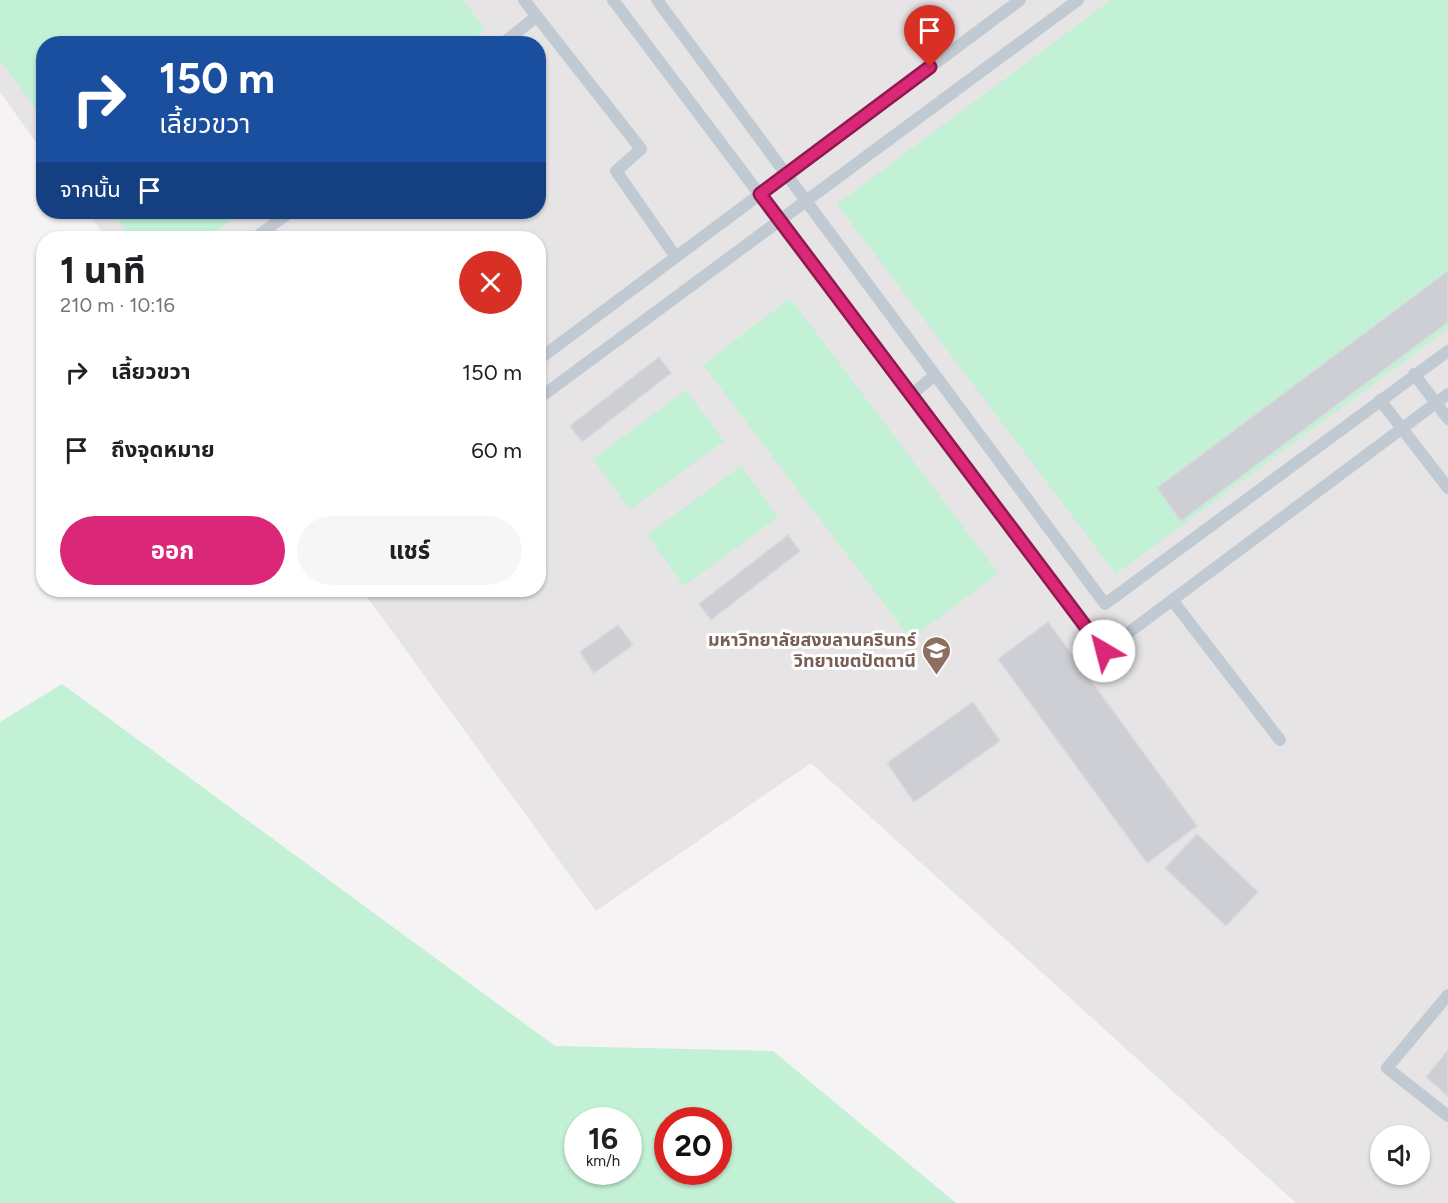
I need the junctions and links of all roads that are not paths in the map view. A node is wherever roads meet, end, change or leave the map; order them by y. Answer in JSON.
{"nodes":[{"id":1,"x":524,"y":0,"type":"edge"},
{"id":2,"x":613,"y":0,"type":"edge"},
{"id":3,"x":657,"y":0,"type":"edge"},
{"id":4,"x":1020,"y":0,"type":"edge"},
{"id":5,"x":1078,"y":0,"type":"edge"},
{"id":6,"x":537,"y":16,"type":"junction"},
{"id":7,"x":512,"y":36,"type":"edge"},
{"id":8,"x":786,"y":174,"type":"junction"},
{"id":9,"x":760,"y":194,"type":"junction"},
{"id":10,"x":806,"y":201,"type":"junction"},
{"id":11,"x":281,"y":219,"type":"edge"},
{"id":12,"x":779,"y":220,"type":"junction"},
{"id":13,"x":264,"y":231,"type":"edge"},
{"id":14,"x":676,"y":257,"type":"junction"},
{"id":15,"x":1448,"y":351,"type":"edge"},
{"id":16,"x":546,"y":354,"type":"edge"},
{"id":17,"x":1414,"y":374,"type":"junction"},
{"id":18,"x":935,"y":375,"type":"junction"},
{"id":19,"x":546,"y":393,"type":"edge"},
{"id":20,"x":1448,"y":394,"type":"edge"},
{"id":21,"x":911,"y":395,"type":"junction"},
{"id":22,"x":1380,"y":400,"type":"junction"},
{"id":23,"x":1436,"y":403,"type":"junction"},
{"id":24,"x":1448,"y":419,"type":"edge"},
{"id":25,"x":1402,"y":428,"type":"junction"},
{"id":26,"x":1448,"y":488,"type":"edge"},
{"id":27,"x":1172,"y":600,"type":"junction"},
{"id":28,"x":1280,"y":740,"type":"dead end"},
{"id":29,"x":1448,"y":995,"type":"edge"},
{"id":30,"x":1448,"y":1116,"type":"edge"}],
"edges":[{"from":1,"to":6,"type":"lane"},
{"from":2,"to":9,"type":"lane"},
{"from":3,"to":8,"type":"lane"},
{"from":4,"to":8,"type":"lane"},
{"from":5,"to":10,"type":"lane"},
{"from":6,"to":7,"type":"lane"},
{"from":6,"to":14,"type":"lane"},
{"from":8,"to":9,"type":"lane"},
{"from":8,"to":10,"type":"lane"},
{"from":9,"to":12,"type":"lane"},
{"from":9,"to":14,"type":"lane"},
{"from":10,"to":12,"type":"lane"},
{"from":10,"to":18,"type":"lane"},
{"from":11,"to":13,"type":"lane"},
{"from":12,"to":19,"type":"lane"},
{"from":12,"to":21,"type":"lane"},
{"from":14,"to":16,"type":"lane"},
{"from":15,"to":17,"type":"lane"},
{"from":17,"to":22,"type":"lane"},
{"from":17,"to":23,"type":"lane"},
{"from":18,"to":21,"type":"lane"},
{"from":18,"to":22,"type":"lane"},
{"from":20,"to":23,"type":"lane"},
{"from":21,"to":27,"type":"lane"},
{"from":22,"to":25,"type":"lane"},
{"from":23,"to":24,"type":"lane"},
{"from":23,"to":25,"type":"lane"},
{"from":25,"to":26,"type":"lane"},
{"from":25,"to":27,"type":"lane"},
{"from":27,"to":28,"type":"lane"},
{"from":29,"to":30,"type":"lane"}]}
